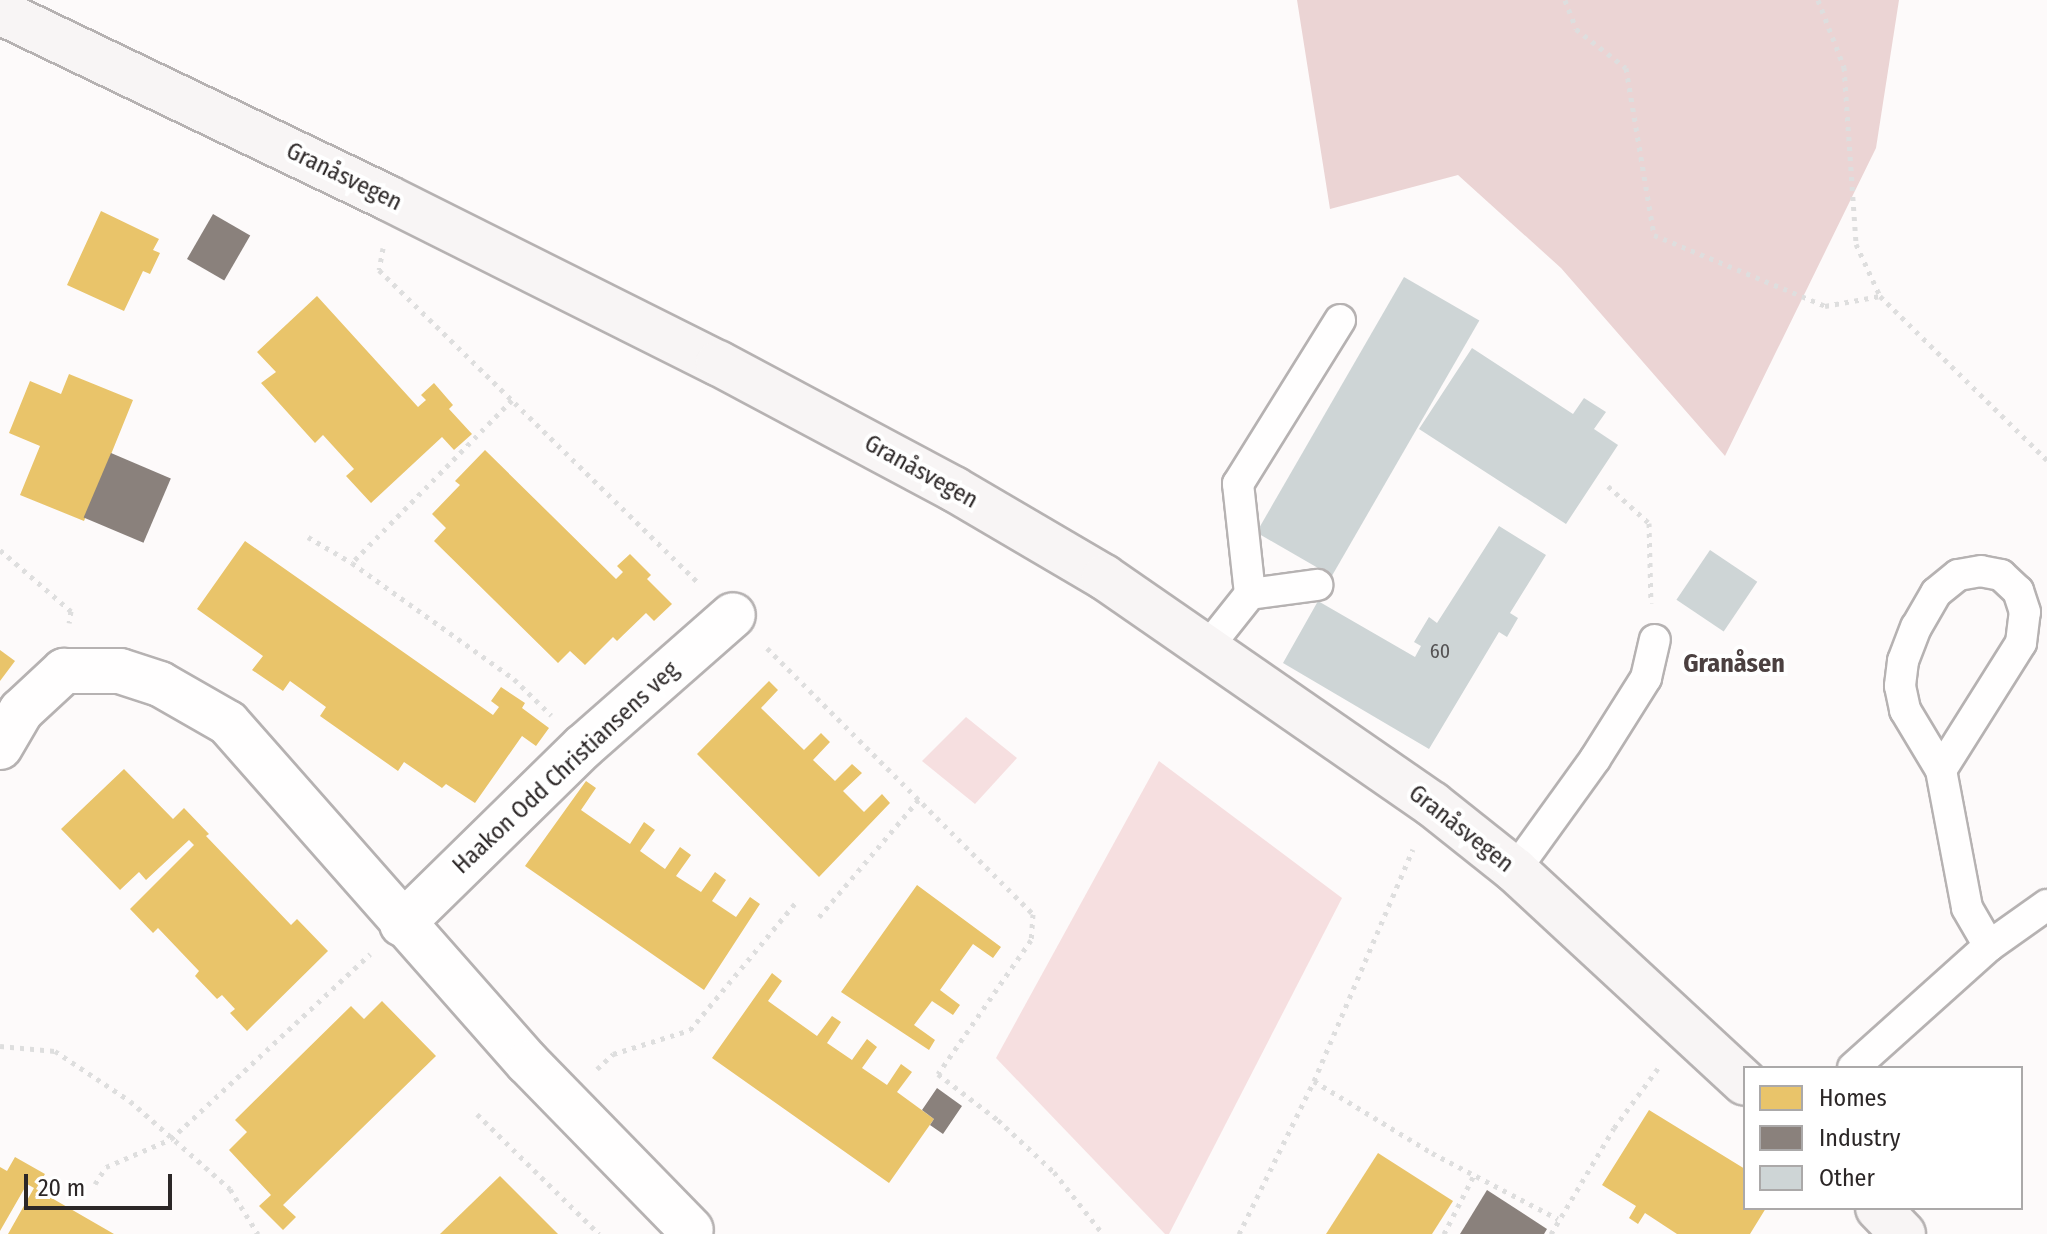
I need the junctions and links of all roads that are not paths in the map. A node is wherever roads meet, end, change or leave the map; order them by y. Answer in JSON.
{"nodes":[{"id":1,"x":0,"y":12,"type":"edge"},
{"id":2,"x":1340,"y":320,"type":"dead end"},
{"id":3,"x":1317,"y":585,"type":"dead end"},
{"id":4,"x":1250,"y":594,"type":"junction"},
{"id":5,"x":733,"y":615,"type":"road end"},
{"id":6,"x":1653,"y":628,"type":"road end"},
{"id":7,"x":1207,"y":648,"type":"junction"},
{"id":8,"x":0,"y":747,"type":"edge"},
{"id":9,"x":1941,"y":770,"type":"junction"},
{"id":10,"x":1515,"y":870,"type":"junction"},
{"id":11,"x":2047,"y":905,"type":"edge"},
{"id":12,"x":402,"y":924,"type":"junction"},
{"id":13,"x":1989,"y":946,"type":"junction"},
{"id":14,"x":1855,"y":1066,"type":"edge"},
{"id":15,"x":1743,"y":1081,"type":"edge"},
{"id":16,"x":1880,"y":1210,"type":"edge"},
{"id":17,"x":691,"y":1230,"type":"dead end"},
{"id":18,"x":1903,"y":1234,"type":"edge"}],
"edges":[{"from":1,"to":7,"type":"street","name":"Granåsvegen"},
{"from":2,"to":4,"type":"lane"},
{"from":3,"to":4,"type":"lane"},
{"from":4,"to":7,"type":"lane"},
{"from":5,"to":12,"type":"street","name":"Haakon Odd Christiansens veg"},
{"from":6,"to":10,"type":"lane"},
{"from":7,"to":10,"type":"street","name":"Granåsvegen"},
{"from":8,"to":12,"type":"street"},
{"from":9,"to":9,"type":"lane"},
{"from":9,"to":13,"type":"lane"},
{"from":10,"to":15,"type":"street","name":"Granåsvegen"},
{"from":11,"to":13,"type":"lane"},
{"from":12,"to":17,"type":"street"},
{"from":13,"to":14,"type":"lane"},
{"from":16,"to":18,"type":"street"}]}
